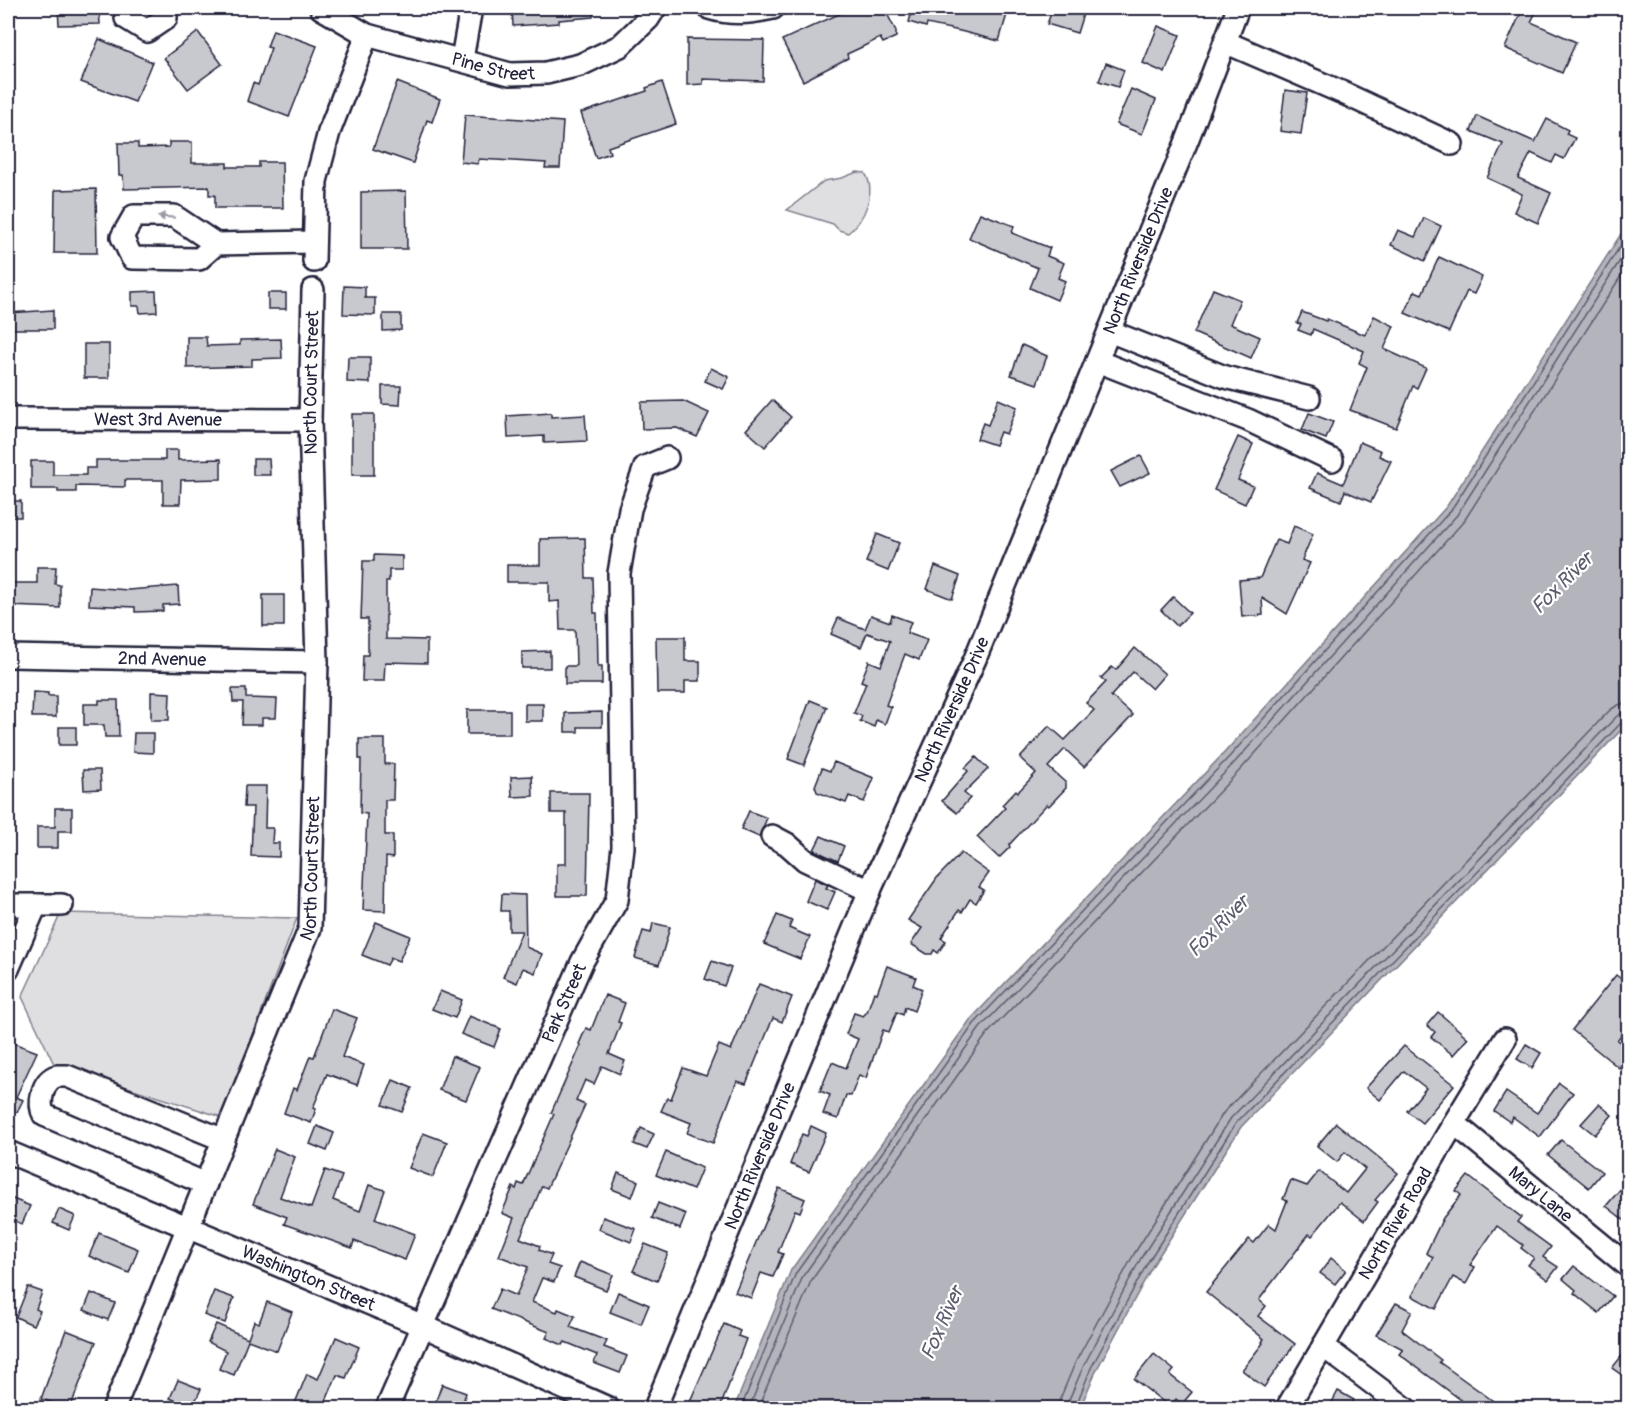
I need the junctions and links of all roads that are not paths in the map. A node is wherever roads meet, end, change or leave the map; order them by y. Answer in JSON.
{"nodes":[{"id":1,"x":126,"y":8,"type":"edge"},
{"id":2,"x":166,"y":8,"type":"edge"},
{"id":3,"x":321,"y":8,"type":"edge"},
{"id":4,"x":471,"y":8,"type":"edge"},
{"id":5,"x":656,"y":8,"type":"edge"},
{"id":6,"x":709,"y":8,"type":"edge"},
{"id":7,"x":773,"y":8,"type":"edge"},
{"id":8,"x":1238,"y":8,"type":"edge"},
{"id":9,"x":367,"y":35,"type":"junction"},
{"id":10,"x":1225,"y":42,"type":"junction"},
{"id":11,"x":462,"y":59,"type":"junction"},
{"id":12,"x":1452,"y":144,"type":"dead end"},
{"id":13,"x":216,"y":244,"type":"dead end"},
{"id":14,"x":313,"y":290,"type":"dead end"},
{"id":15,"x":1109,"y":331,"type":"junction"},
{"id":16,"x":1097,"y":361,"type":"junction"},
{"id":17,"x":1309,"y":398,"type":"dead end"},
{"id":18,"x":8,"y":419,"type":"edge"},
{"id":19,"x":309,"y":420,"type":"junction"},
{"id":20,"x":667,"y":458,"type":"dead end"},
{"id":21,"x":1332,"y":460,"type":"dead end"},
{"id":22,"x":8,"y":656,"type":"edge"},
{"id":23,"x":317,"y":662,"type":"junction"},
{"id":24,"x":772,"y":836,"type":"dead end"},
{"id":25,"x":870,"y":891,"type":"junction"},
{"id":26,"x":8,"y":905,"type":"edge"},
{"id":27,"x":36,"y":905,"type":"junction"},
{"id":28,"x":62,"y":905,"type":"dead end"},
{"id":29,"x":8,"y":969,"type":"edge"},
{"id":30,"x":1505,"y":1039,"type":"dead end"},
{"id":31,"x":1454,"y":1123,"type":"junction"},
{"id":32,"x":224,"y":1140,"type":"junction"},
{"id":33,"x":8,"y":1152,"type":"edge"},
{"id":34,"x":206,"y":1184,"type":"junction"},
{"id":35,"x":188,"y":1229,"type":"junction"},
{"id":36,"x":1629,"y":1266,"type":"edge"},
{"id":37,"x":423,"y":1326,"type":"junction"},
{"id":38,"x":1323,"y":1346,"type":"junction"},
{"id":39,"x":114,"y":1408,"type":"edge"},
{"id":40,"x":387,"y":1408,"type":"edge"},
{"id":41,"x":608,"y":1408,"type":"edge"},
{"id":42,"x":655,"y":1408,"type":"edge"},
{"id":43,"x":1287,"y":1408,"type":"edge"},
{"id":44,"x":1406,"y":1408,"type":"edge"}],
"edges":[{"from":1,"to":2,"type":"street"},
{"from":3,"to":9,"type":"street","name":"Pine Street"},
{"from":4,"to":11,"type":"street"},
{"from":5,"to":11,"type":"street","name":"Pine Street"},
{"from":6,"to":7,"type":"street"},
{"from":8,"to":10,"type":"street","name":"North Riverside Drive"},
{"from":9,"to":11,"type":"street","name":"Pine Street"},
{"from":9,"to":13,"type":"street"},
{"from":10,"to":12,"type":"street"},
{"from":10,"to":15,"type":"street","name":"North Riverside Drive"},
{"from":14,"to":19,"type":"street","name":"North Court Street"},
{"from":15,"to":16,"type":"street","name":"North Riverside Drive"},
{"from":15,"to":17,"type":"street"},
{"from":16,"to":21,"type":"street"},
{"from":16,"to":25,"type":"street","name":"North Riverside Drive"},
{"from":18,"to":19,"type":"street","name":"West 3rd Avenue"},
{"from":19,"to":23,"type":"street","name":"North Court Street"},
{"from":20,"to":37,"type":"street","name":"Park Street"},
{"from":22,"to":23,"type":"street","name":"2nd Avenue"},
{"from":23,"to":32,"type":"street","name":"North Court Street"},
{"from":24,"to":25,"type":"street"},
{"from":25,"to":42,"type":"street","name":"North Riverside Drive"},
{"from":26,"to":27,"type":"street"},
{"from":27,"to":28,"type":"street"},
{"from":27,"to":29,"type":"street"},
{"from":30,"to":31,"type":"street","name":"North River Road"},
{"from":31,"to":36,"type":"street","name":"Mary Lane"},
{"from":31,"to":38,"type":"street","name":"North River Road"},
{"from":32,"to":34,"type":"street","name":"North Court Street"},
{"from":32,"to":34,"type":"street"},
{"from":33,"to":35,"type":"street","name":"Washington Street"},
{"from":34,"to":35,"type":"street","name":"North Court Street"},
{"from":35,"to":37,"type":"street","name":"Washington Street"},
{"from":35,"to":39,"type":"street","name":"North Court Street"},
{"from":37,"to":40,"type":"street","name":"Park Street"},
{"from":37,"to":41,"type":"street","name":"Washington Street"},
{"from":38,"to":43,"type":"street","name":"North River Road"},
{"from":38,"to":44,"type":"street"}]}
